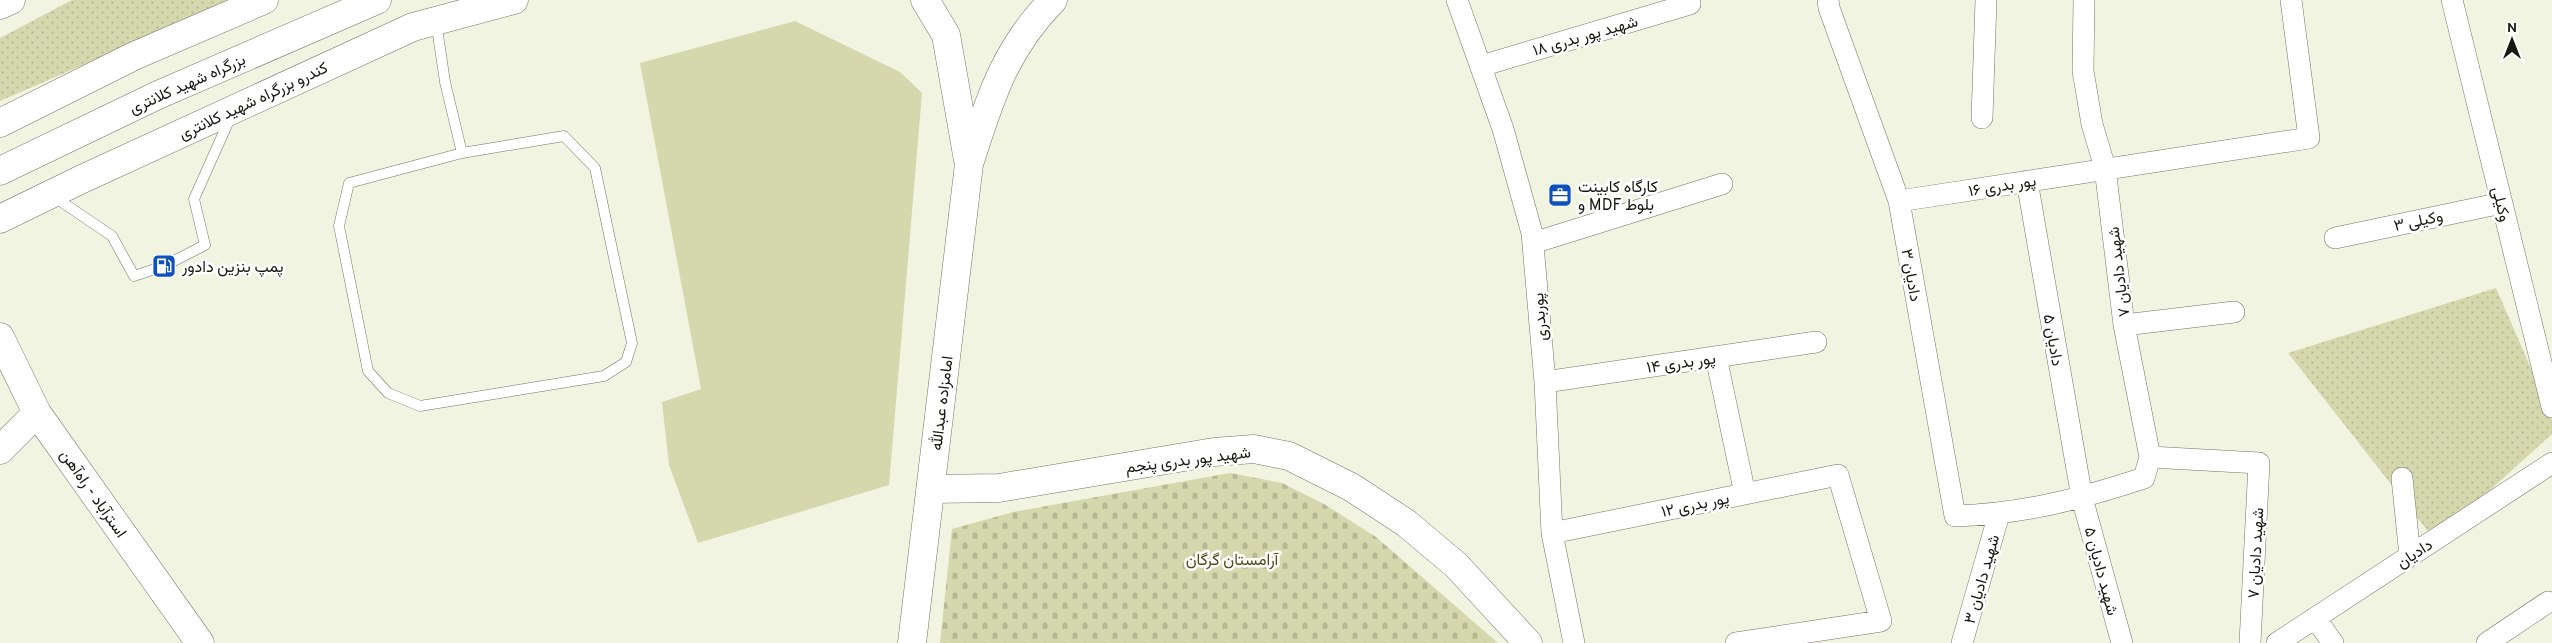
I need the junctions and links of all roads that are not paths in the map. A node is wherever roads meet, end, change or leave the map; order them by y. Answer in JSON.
{"nodes":[{"id":1,"x":11,"y":0,"type":"edge"},
{"id":2,"x":264,"y":0,"type":"edge"},
{"id":3,"x":377,"y":0,"type":"edge"},
{"id":4,"x":514,"y":0,"type":"edge"},
{"id":5,"x":925,"y":0,"type":"edge"},
{"id":6,"x":1053,"y":0,"type":"edge"},
{"id":7,"x":1457,"y":0,"type":"edge"},
{"id":8,"x":1828,"y":0,"type":"edge"},
{"id":9,"x":1986,"y":0,"type":"edge"},
{"id":10,"x":2084,"y":0,"type":"edge"},
{"id":11,"x":2291,"y":0,"type":"edge"},
{"id":12,"x":2452,"y":0,"type":"edge"},
{"id":13,"x":1690,"y":4,"type":"dead end"},
{"id":14,"x":0,"y":5,"type":"edge"},
{"id":15,"x":436,"y":21,"type":"junction"},
{"id":16,"x":1481,"y":66,"type":"junction"},
{"id":17,"x":234,"y":109,"type":"junction"},
{"id":18,"x":1982,"y":118,"type":"dead end"},
{"id":19,"x":0,"y":123,"type":"edge"},
{"id":20,"x":462,"y":153,"type":"junction"},
{"id":21,"x":969,"y":164,"type":"junction"},
{"id":22,"x":2105,"y":168,"type":"junction"},
{"id":23,"x":0,"y":170,"type":"edge"},
{"id":24,"x":2027,"y":181,"type":"junction"},
{"id":25,"x":1722,"y":184,"type":"dead end"},
{"id":26,"x":50,"y":194,"type":"junction"},
{"id":27,"x":1899,"y":201,"type":"junction"},
{"id":28,"x":2502,"y":203,"type":"junction"},
{"id":29,"x":0,"y":219,"type":"edge"},
{"id":30,"x":2335,"y":238,"type":"dead end"},
{"id":31,"x":1533,"y":243,"type":"junction"},
{"id":32,"x":2234,"y":312,"type":"dead end"},
{"id":33,"x":2124,"y":325,"type":"junction"},
{"id":34,"x":0,"y":337,"type":"edge"},
{"id":35,"x":1816,"y":342,"type":"dead end"},
{"id":36,"x":1716,"y":357,"type":"junction"},
{"id":37,"x":1545,"y":382,"type":"junction"},
{"id":38,"x":2552,"y":407,"type":"edge"},
{"id":39,"x":37,"y":413,"type":"junction"},
{"id":40,"x":0,"y":450,"type":"edge"},
{"id":41,"x":2150,"y":457,"type":"junction"},
{"id":42,"x":2552,"y":463,"type":"edge"},
{"id":43,"x":2402,"y":478,"type":"dead end"},
{"id":44,"x":931,"y":489,"type":"junction"},
{"id":45,"x":1745,"y":494,"type":"junction"},
{"id":46,"x":2082,"y":498,"type":"junction"},
{"id":47,"x":1999,"y":514,"type":"junction"},
{"id":48,"x":1552,"y":533,"type":"junction"},
{"id":49,"x":2410,"y":556,"type":"junction"},
{"id":50,"x":2548,"y":602,"type":"dead end"},
{"id":51,"x":2315,"y":618,"type":"junction"},
{"id":52,"x":200,"y":643,"type":"edge"},
{"id":53,"x":912,"y":643,"type":"edge"},
{"id":54,"x":1528,"y":643,"type":"edge"},
{"id":55,"x":1574,"y":643,"type":"edge"},
{"id":56,"x":1736,"y":643,"type":"edge"},
{"id":57,"x":1962,"y":643,"type":"edge"},
{"id":58,"x":2122,"y":643,"type":"edge"},
{"id":59,"x":2250,"y":643,"type":"edge"},
{"id":60,"x":2277,"y":643,"type":"edge"},
{"id":61,"x":2333,"y":643,"type":"edge"},
{"id":62,"x":2487,"y":643,"type":"edge"}],
"edges":[{"from":1,"to":14,"type":"main road"},
{"from":2,"to":19,"type":"main road"},
{"from":3,"to":23,"type":"main road","name":"بزرگراه شهید کلانتری"},
{"from":4,"to":15,"type":"main road","name":"کندرو بزرگراه شهید کلانتری"},
{"from":5,"to":21,"type":"main road","name":"امامزاده عبدالله"},
{"from":6,"to":21,"type":"main road","name":"امامزاده عبدالله"},
{"from":7,"to":16,"type":"street","name":"پوربدری"},
{"from":8,"to":27,"type":"street","name":"دادیان ۳"},
{"from":9,"to":18,"type":"street"},
{"from":10,"to":22,"type":"street","name":"شهید دادیان ۷"},
{"from":11,"to":22,"type":"street","name":"پور بدری ۱۶"},
{"from":12,"to":28,"type":"street","name":"وکیلی"},
{"from":13,"to":16,"type":"street","name":"شهید پور بدری ۱۸"},
{"from":15,"to":17,"type":"main road","name":"کندرو بزرگراه شهید کلانتری"},
{"from":15,"to":20,"type":"lane"},
{"from":16,"to":31,"type":"street","name":"پوربدری"},
{"from":17,"to":26,"type":"main road","name":"کندرو بزرگراه شهید کلانتری"},
{"from":17,"to":26,"type":"lane"},
{"from":20,"to":20,"type":"lane"},
{"from":21,"to":44,"type":"main road","name":"امامزاده عبدالله"},
{"from":22,"to":24,"type":"street","name":"پور بدری ۱۶"},
{"from":22,"to":33,"type":"street","name":"شهید دادیان ۷"},
{"from":24,"to":27,"type":"street","name":"پور بدری ۱۶"},
{"from":24,"to":46,"type":"street","name":"دادیان ۵"},
{"from":25,"to":31,"type":"street"},
{"from":26,"to":29,"type":"main road","name":"کندرو بزرگراه شهید کلانتری"},
{"from":27,"to":47,"type":"street","name":"دادیان ۳"},
{"from":28,"to":30,"type":"street","name":"وکیلی ۳"},
{"from":28,"to":38,"type":"street","name":"وکیلی"},
{"from":31,"to":37,"type":"street","name":"پوربدری"},
{"from":32,"to":33,"type":"street"},
{"from":33,"to":41,"type":"street","name":"شهید دادیان ۷"},
{"from":34,"to":39,"type":"main road","name":"استرآباد - راه‌آهن"},
{"from":35,"to":36,"type":"street","name":"پور بدری ۱۴"},
{"from":36,"to":37,"type":"street","name":"پور بدری ۱۴"},
{"from":36,"to":45,"type":"street"},
{"from":37,"to":48,"type":"street","name":"پوربدری"},
{"from":39,"to":40,"type":"main road"},
{"from":39,"to":52,"type":"main road","name":"استرآباد - راه‌آهن"},
{"from":41,"to":46,"type":"street"},
{"from":41,"to":59,"type":"street","name":"۷ شهید دادیان"},
{"from":42,"to":49,"type":"street","name":"دادیان"},
{"from":43,"to":49,"type":"street"},
{"from":44,"to":53,"type":"main road","name":"امامزاده عبدالله"},
{"from":44,"to":54,"type":"main road","name":"شهید پور بدری پنجم"},
{"from":45,"to":48,"type":"street","name":"پور بدری ۱۲"},
{"from":45,"to":56,"type":"street","name":"پور بدری ۱۲"},
{"from":46,"to":47,"type":"street"},
{"from":46,"to":58,"type":"street","name":"۵ شهید دادیان"},
{"from":47,"to":57,"type":"street","name":"۳ شهید دادیان"},
{"from":48,"to":55,"type":"street","name":"پوربدری"},
{"from":49,"to":51,"type":"street","name":"دادیان"},
{"from":50,"to":62,"type":"street"},
{"from":51,"to":60,"type":"street","name":"دادیان"},
{"from":51,"to":61,"type":"street"}]}
